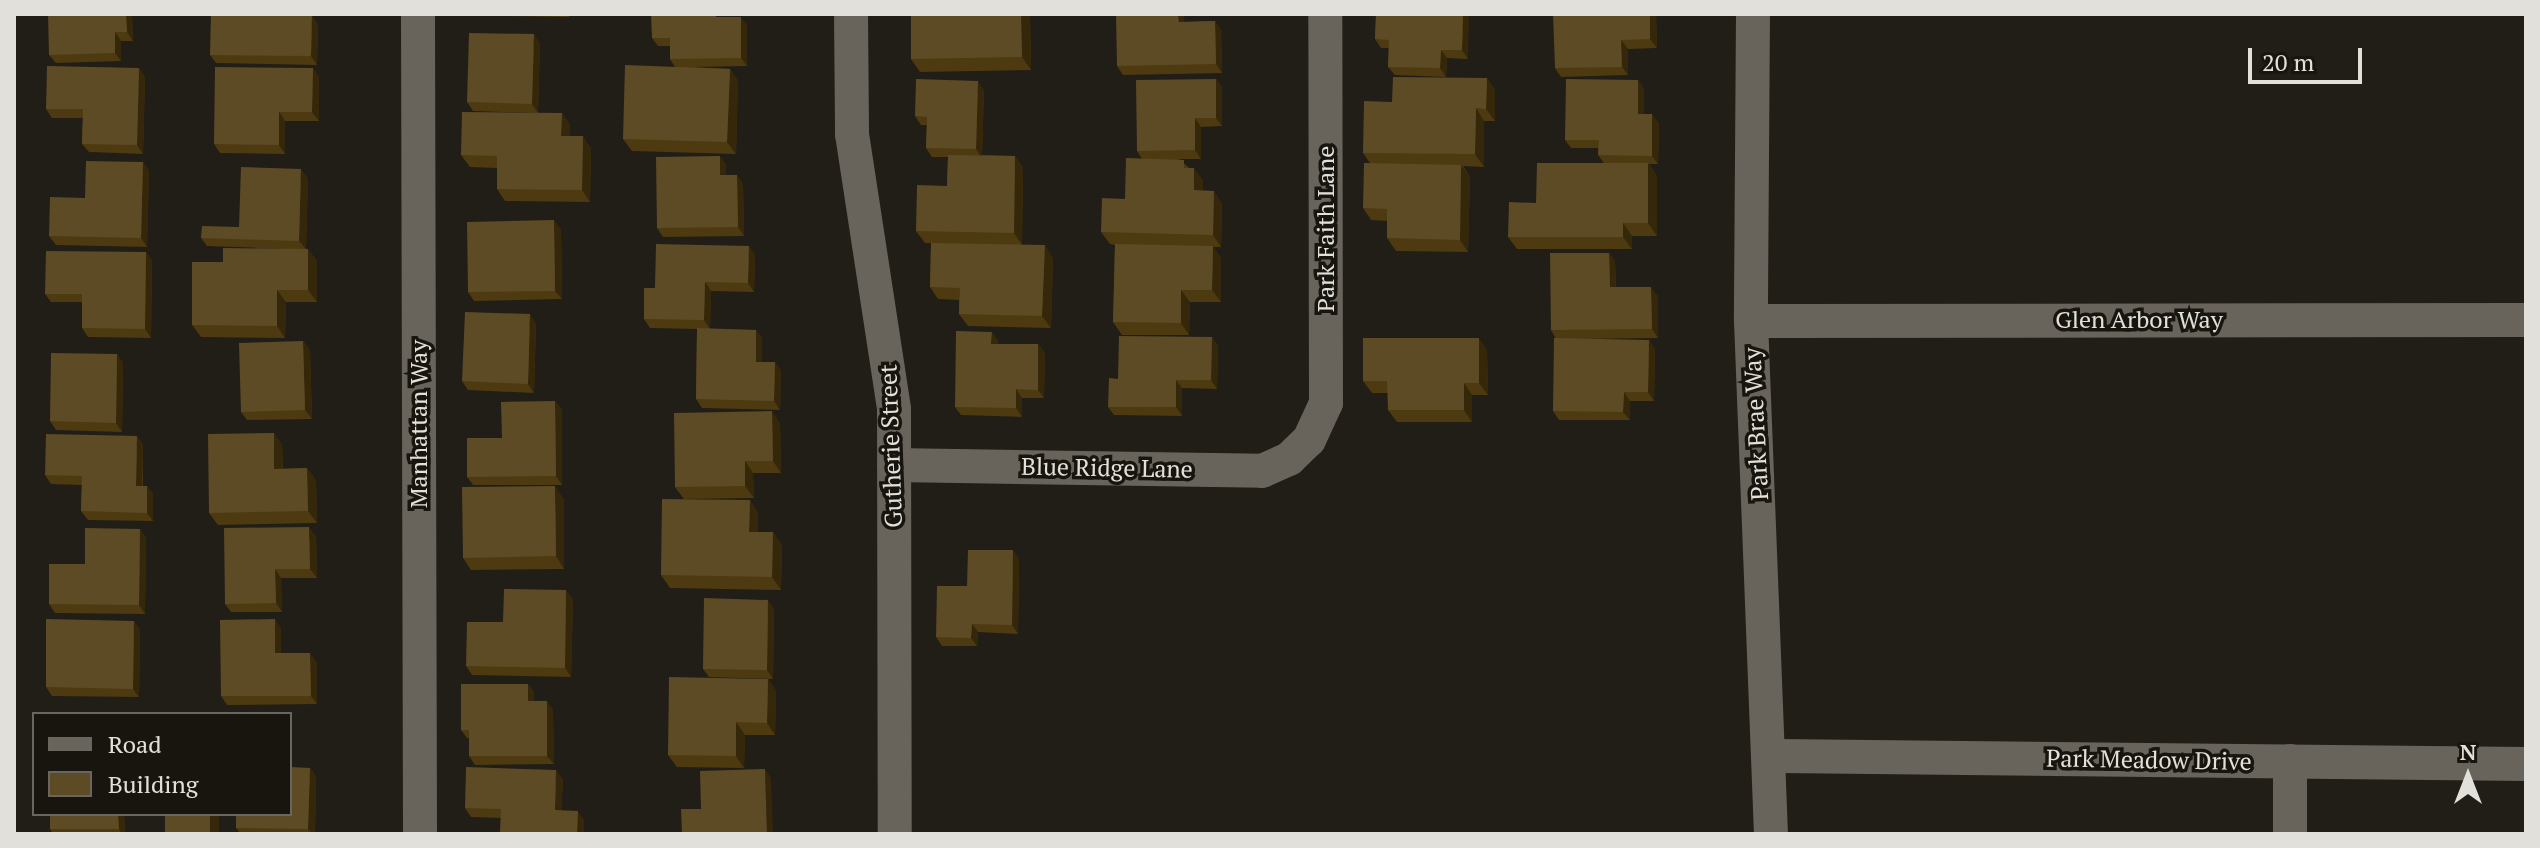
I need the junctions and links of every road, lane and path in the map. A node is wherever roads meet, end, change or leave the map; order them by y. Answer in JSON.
{"nodes":[{"id":1,"x":418,"y":14,"type":"edge"},
{"id":2,"x":851,"y":14,"type":"edge"},
{"id":3,"x":1325,"y":14,"type":"edge"},
{"id":4,"x":1753,"y":14,"type":"edge"},
{"id":5,"x":2526,"y":320,"type":"edge"},
{"id":6,"x":1751,"y":321,"type":"junction"},
{"id":7,"x":1309,"y":440,"type":"joint"},
{"id":8,"x":894,"y":465,"type":"junction"},
{"id":9,"x":1771,"y":756,"type":"junction"},
{"id":10,"x":2290,"y":761,"type":"junction"},
{"id":11,"x":2526,"y":764,"type":"edge"},
{"id":12,"x":420,"y":834,"type":"edge"},
{"id":13,"x":895,"y":834,"type":"edge"},
{"id":14,"x":1771,"y":834,"type":"edge"},
{"id":15,"x":2290,"y":834,"type":"edge"}],
"edges":[{"from":1,"to":12,"type":"street","name":"Manhattan Way"},
{"from":2,"to":8,"type":"street","name":"Gutherie Street"},
{"from":3,"to":7,"type":"street","name":"Park Faith Lane"},
{"from":4,"to":6,"type":"street","name":"Park Brae Way"},
{"from":5,"to":6,"type":"street","name":"Glen Arbor Way"},
{"from":6,"to":9,"type":"street","name":"Park Brae Way"},
{"from":7,"to":8,"type":"street","name":"Blue Ridge Lane"},
{"from":8,"to":13,"type":"street","name":"Gutherie Street"},
{"from":9,"to":10,"type":"street","name":"Park Meadow Drive"},
{"from":9,"to":14,"type":"street","name":"Park Brae Way"},
{"from":10,"to":11,"type":"street","name":"Park Meadow Drive"},
{"from":10,"to":15,"type":"street"}]}
